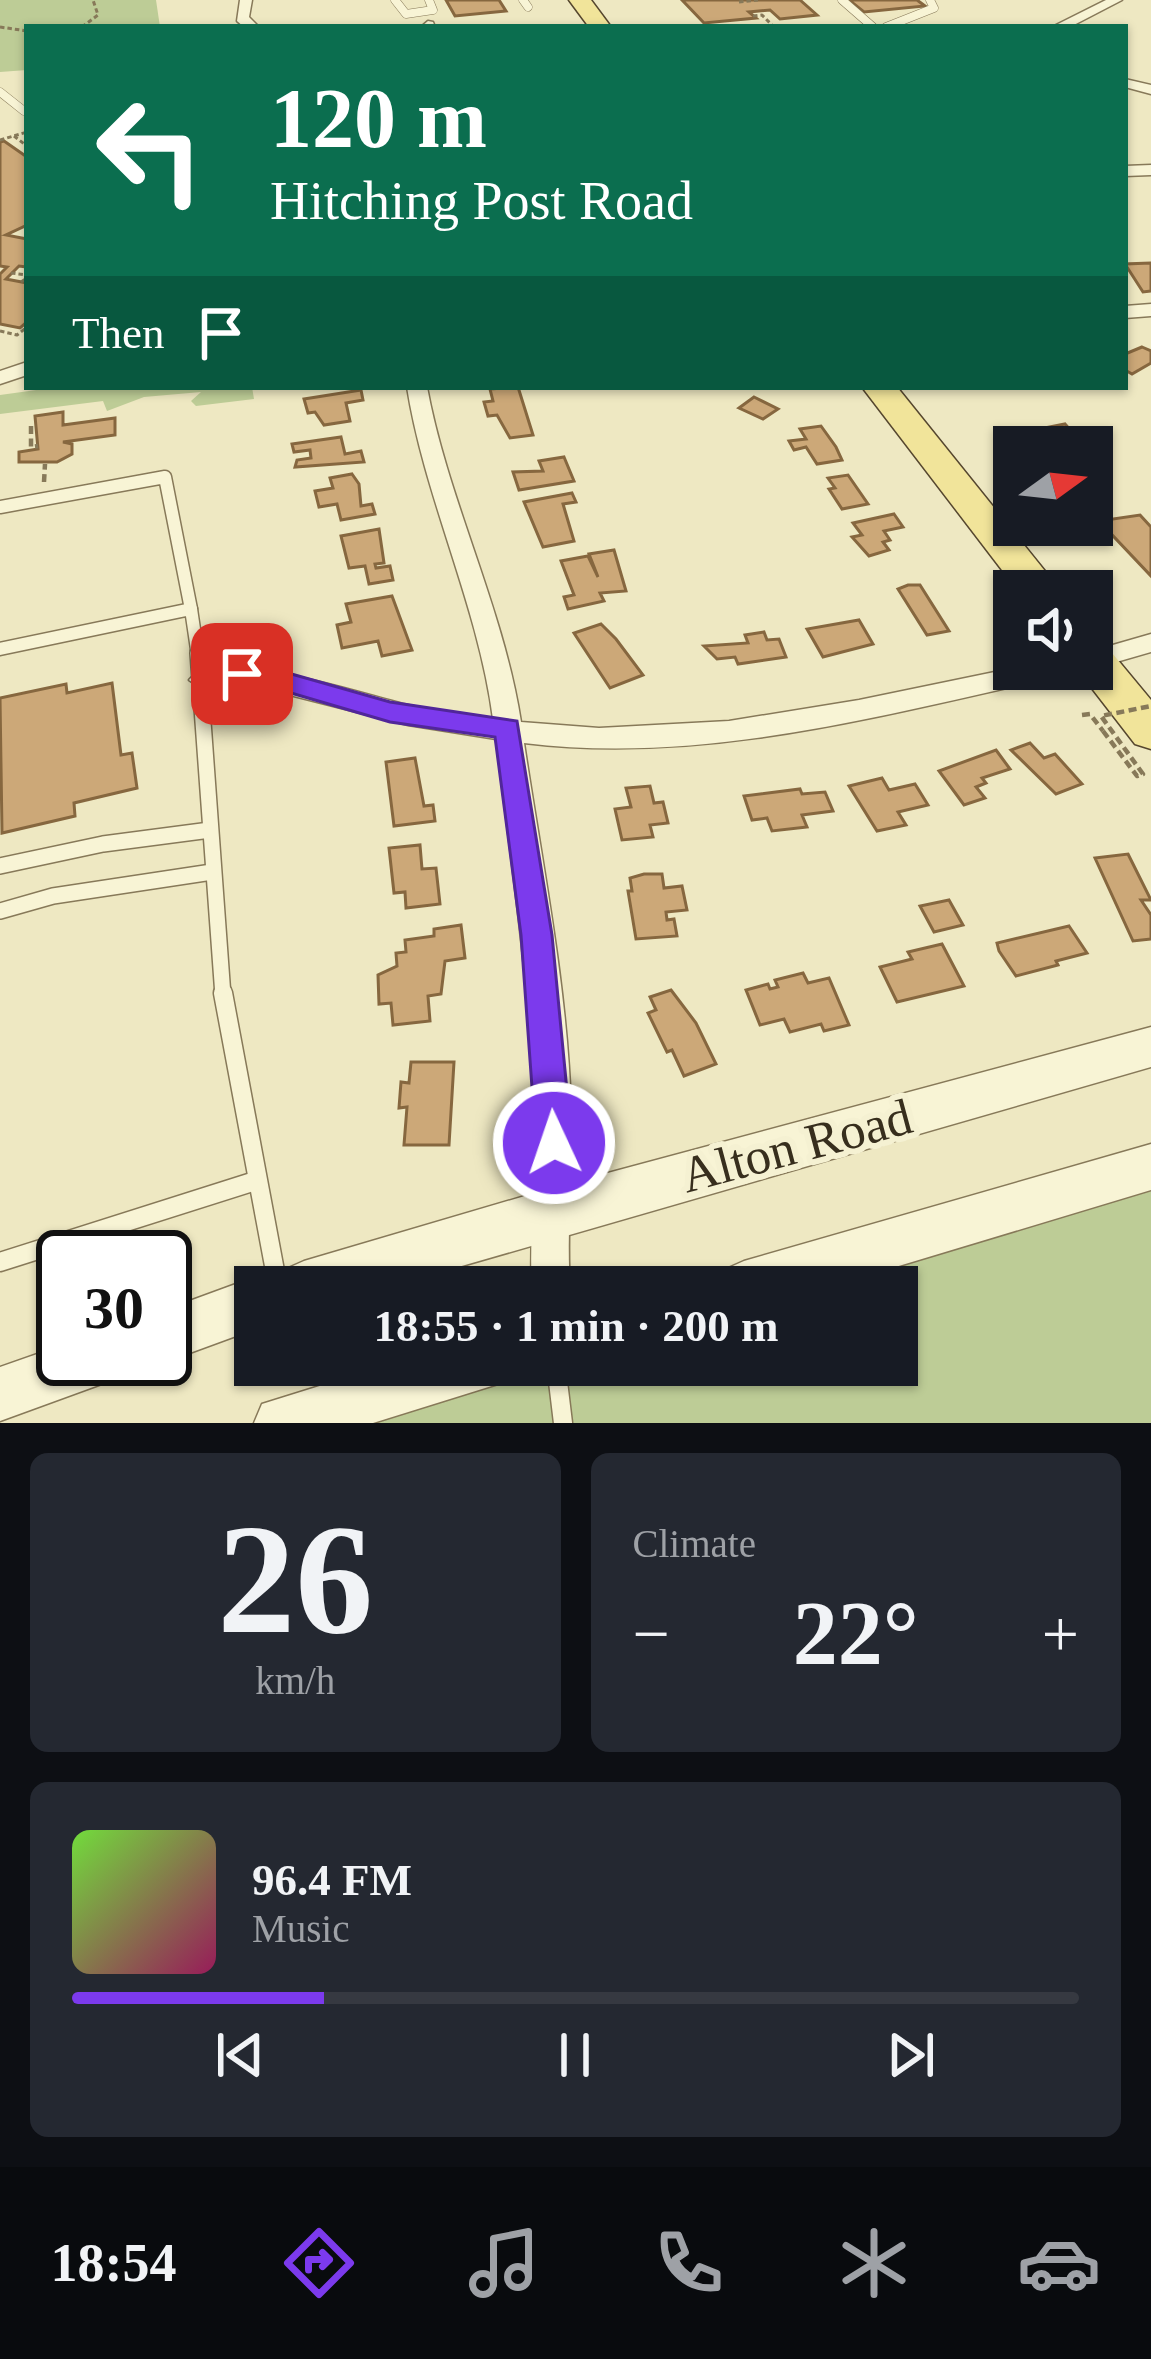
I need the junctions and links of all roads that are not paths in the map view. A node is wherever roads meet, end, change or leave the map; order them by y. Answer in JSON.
{"nodes":[{"id":1,"x":394,"y":0,"type":"edge"},
{"id":2,"x":429,"y":0,"type":"edge"},
{"id":3,"x":842,"y":0,"type":"edge"},
{"id":4,"x":1116,"y":0,"type":"edge"},
{"id":5,"x":934,"y":1,"type":"edge"},
{"id":6,"x":870,"y":24,"type":"edge"},
{"id":7,"x":894,"y":24,"type":"edge"},
{"id":8,"x":1065,"y":24,"type":"edge"},
{"id":9,"x":0,"y":92,"type":"edge"},
{"id":10,"x":24,"y":111,"type":"edge"},
{"id":11,"x":418,"y":390,"type":"edge"},
{"id":12,"x":881,"y":390,"type":"edge"},
{"id":13,"x":0,"y":507,"type":"edge"},
{"id":14,"x":1023,"y":570,"type":"edge"},
{"id":15,"x":191,"y":609,"type":"junction"},
{"id":16,"x":1151,"y":643,"type":"edge"},
{"id":17,"x":0,"y":650,"type":"edge"},
{"id":18,"x":1113,"y":653,"type":"edge"},
{"id":19,"x":202,"y":680,"type":"junction"},
{"id":20,"x":993,"y":681,"type":"edge"},
{"id":21,"x":1113,"y":685,"type":"edge"},
{"id":22,"x":507,"y":729,"type":"junction"},
{"id":23,"x":1151,"y":732,"type":"edge"},
{"id":24,"x":210,"y":830,"type":"junction"},
{"id":25,"x":0,"y":866,"type":"edge"},
{"id":26,"x":212,"y":872,"type":"junction"},
{"id":27,"x":0,"y":911,"type":"edge"},
{"id":28,"x":1151,"y":1047,"type":"edge"},
{"id":29,"x":1151,"y":1167,"type":"edge"},
{"id":30,"x":255,"y":1181,"type":"junction"},
{"id":31,"x":552,"y":1213,"type":"junction"},
{"id":32,"x":0,"y":1262,"type":"edge"},
{"id":33,"x":273,"y":1266,"type":"edge"},
{"id":34,"x":374,"y":1266,"type":"edge"},
{"id":35,"x":550,"y":1266,"type":"edge"},
{"id":36,"x":815,"y":1266,"type":"edge"},
{"id":37,"x":234,"y":1311,"type":"edge"},
{"id":38,"x":192,"y":1326,"type":"edge"},
{"id":39,"x":36,"y":1381,"type":"edge"},
{"id":40,"x":407,"y":1386,"type":"edge"},
{"id":41,"x":560,"y":1386,"type":"edge"},
{"id":42,"x":0,"y":1394,"type":"edge"},
{"id":43,"x":565,"y":1419,"type":"edge"},
{"id":44,"x":281,"y":1423,"type":"edge"}],
"edges":[{"from":1,"to":2,"type":"lane"},
{"from":3,"to":6,"type":"lane"},
{"from":4,"to":8,"type":"street"},
{"from":5,"to":7,"type":"lane"},
{"from":9,"to":10,"type":"lane"},
{"from":11,"to":22,"type":"street"},
{"from":12,"to":14,"type":"main road"},
{"from":13,"to":15,"type":"lane"},
{"from":15,"to":17,"type":"lane"},
{"from":15,"to":19,"type":"lane"},
{"from":16,"to":18,"type":"street"},
{"from":19,"to":22,"type":"street"},
{"from":19,"to":24,"type":"lane"},
{"from":20,"to":22,"type":"street"},
{"from":21,"to":23,"type":"main road"},
{"from":22,"to":31,"type":"street"},
{"from":24,"to":25,"type":"lane"},
{"from":24,"to":26,"type":"lane"},
{"from":26,"to":27,"type":"lane"},
{"from":26,"to":30,"type":"lane"},
{"from":28,"to":31,"type":"street","name":"Alton Road"},
{"from":29,"to":36,"type":"street"},
{"from":30,"to":32,"type":"lane"},
{"from":30,"to":33,"type":"lane"},
{"from":31,"to":34,"type":"street","name":"Alton Road"},
{"from":31,"to":35,"type":"street"},
{"from":37,"to":38,"type":"street"},
{"from":39,"to":42,"type":"street"},
{"from":40,"to":44,"type":"street"},
{"from":41,"to":43,"type":"lane"}]}
